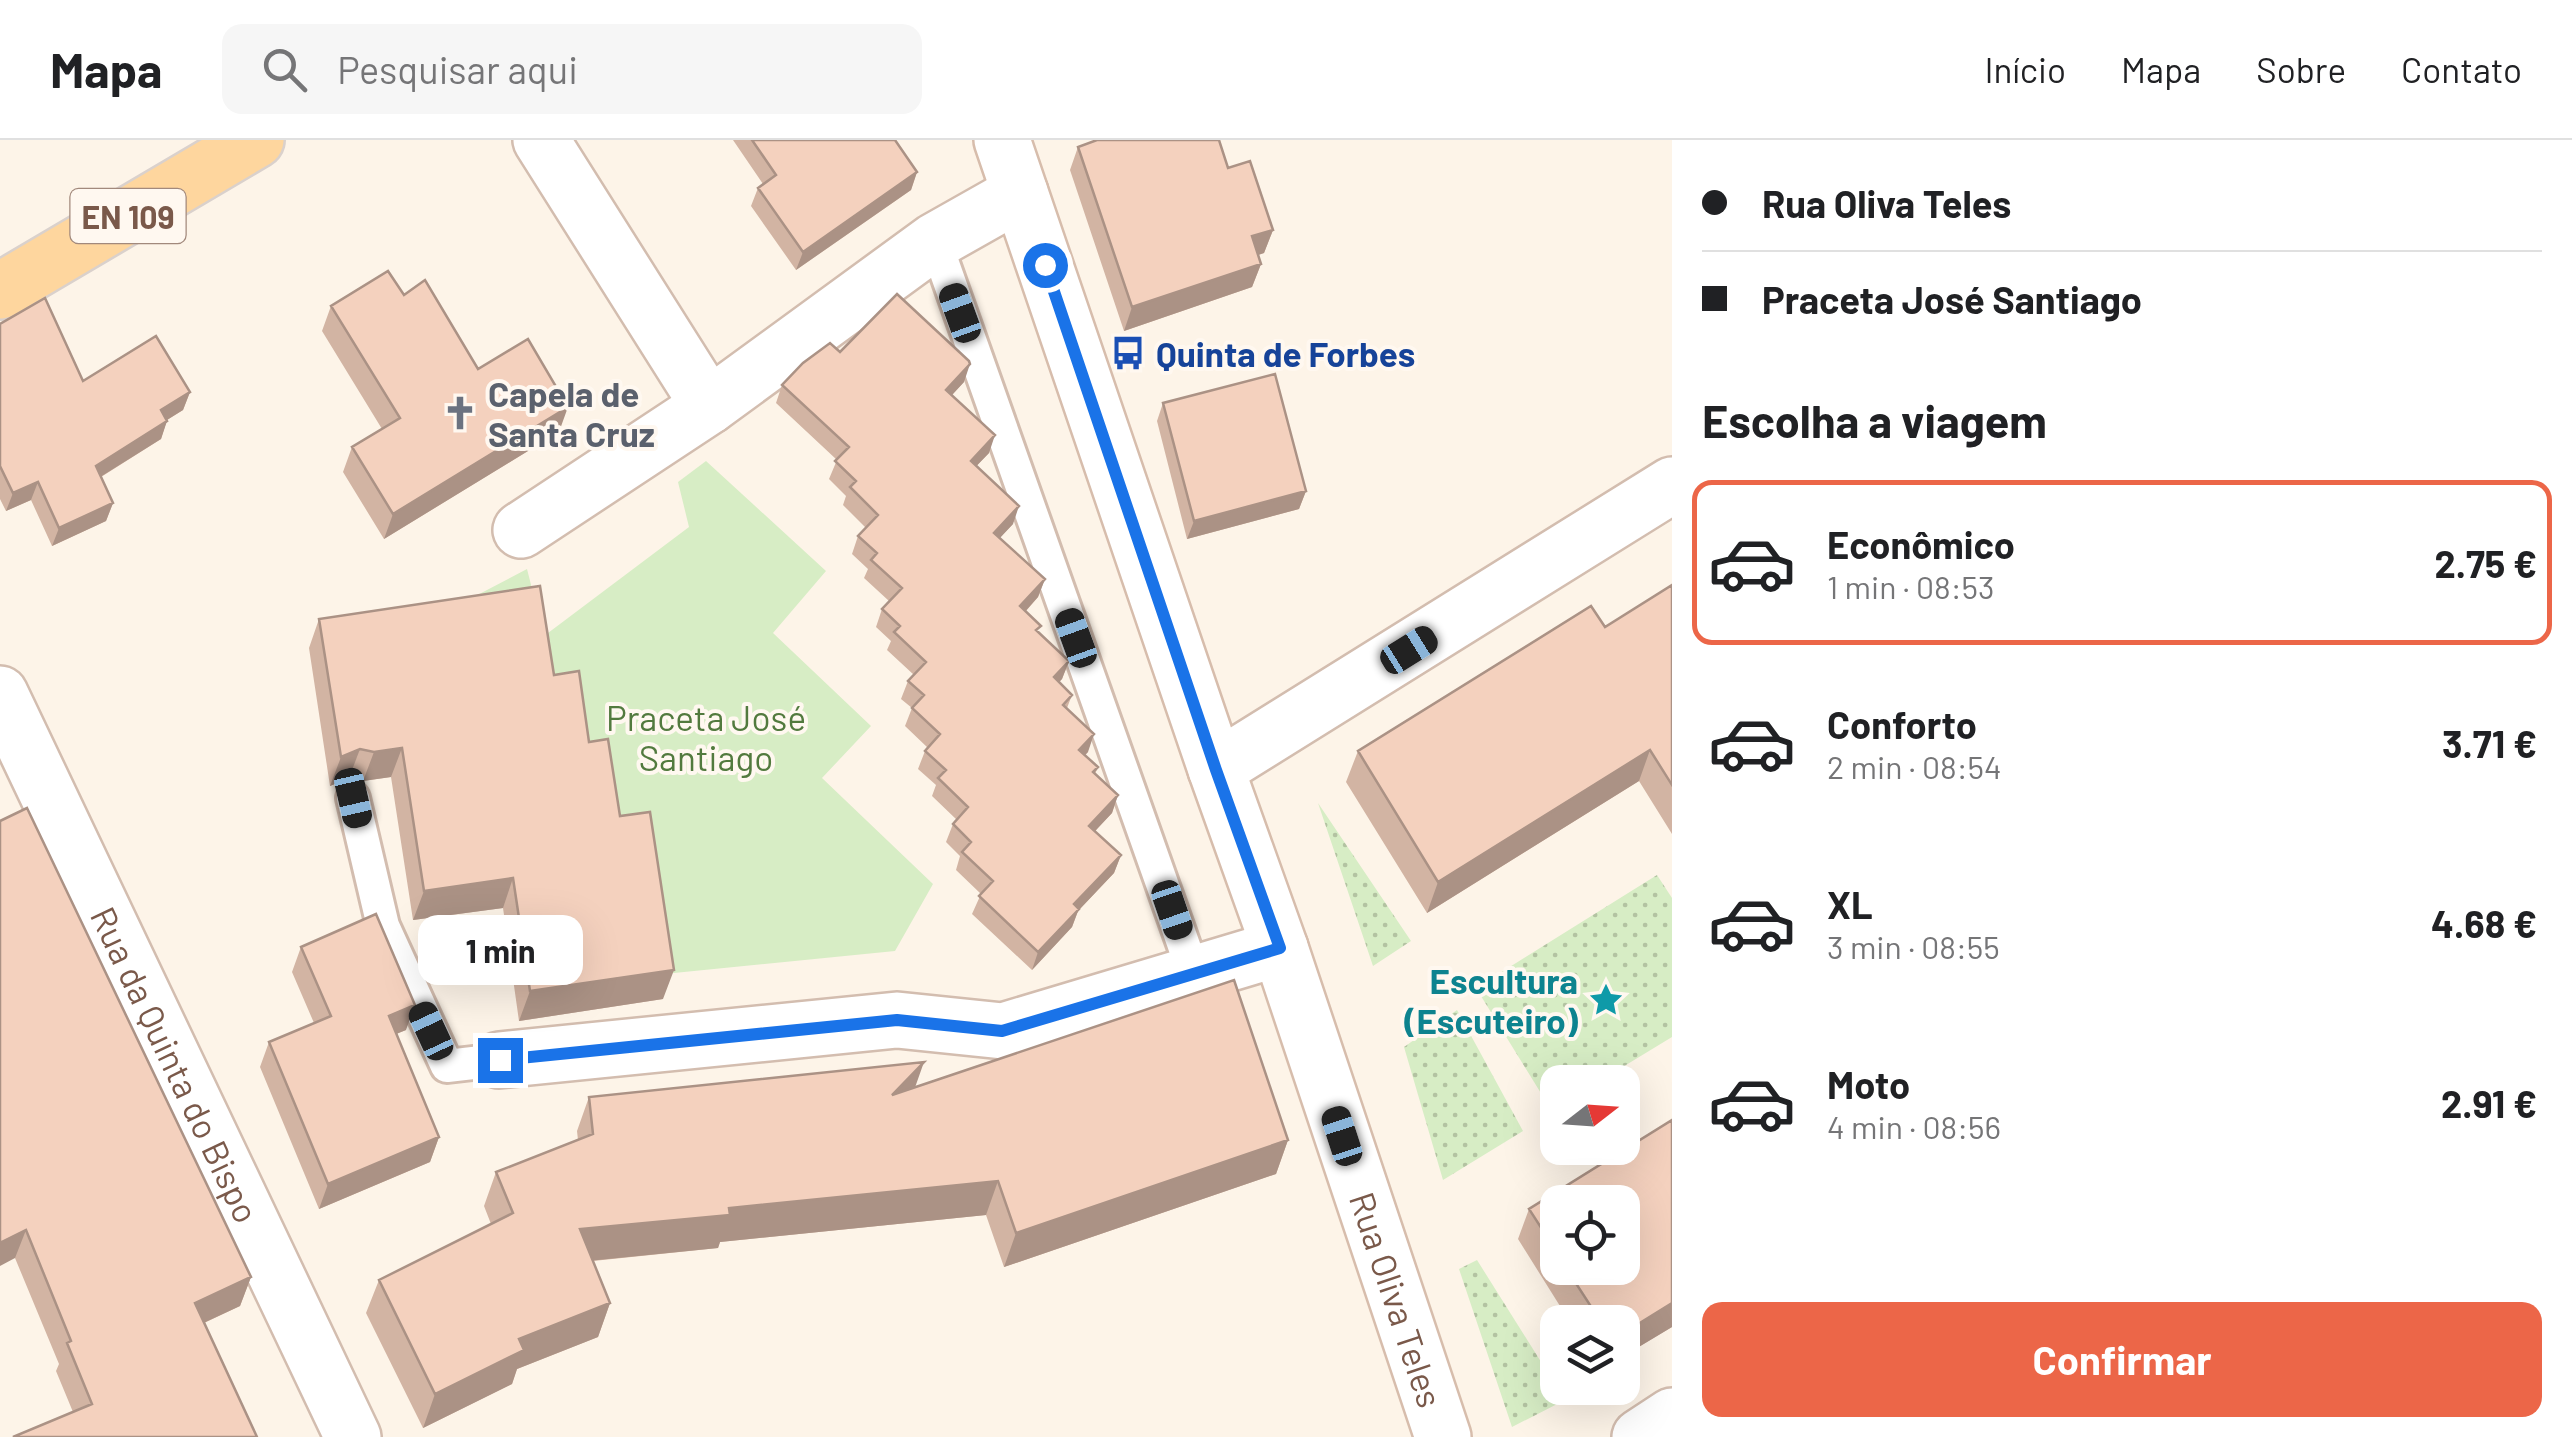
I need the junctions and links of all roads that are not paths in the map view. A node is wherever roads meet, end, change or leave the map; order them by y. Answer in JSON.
{"nodes":[{"id":1,"x":256,"y":140,"type":"edge"},
{"id":2,"x":542,"y":140,"type":"edge"},
{"id":3,"x":1002,"y":140,"type":"edge"},
{"id":4,"x":1020,"y":193,"type":"junction"},
{"id":5,"x":935,"y":241,"type":"junction"},
{"id":6,"x":0,"y":291,"type":"edge"},
{"id":7,"x":709,"y":406,"type":"junction"},
{"id":8,"x":1672,"y":486,"type":"edge"},
{"id":9,"x":520,"y":530,"type":"dead end"},
{"id":10,"x":0,"y":694,"type":"edge"},
{"id":11,"x":1216,"y":770,"type":"junction"},
{"id":12,"x":353,"y":798,"type":"edge"},
{"id":13,"x":1280,"y":948,"type":"junction"},
{"id":14,"x":1194,"y":974,"type":"junction"},
{"id":15,"x":500,"y":1060,"type":"joint"},
{"id":16,"x":1672,"y":1416,"type":"edge"},
{"id":17,"x":352,"y":1437,"type":"edge"},
{"id":18,"x":1442,"y":1437,"type":"edge"},
{"id":19,"x":1640,"y":1437,"type":"edge"}],
"edges":[{"from":1,"to":6,"type":"main road","number":"EN 109"},
{"from":2,"to":7,"type":"street"},
{"from":3,"to":4,"type":"street","name":"Rua Oliva Teles"},
{"from":4,"to":5,"type":"street"},
{"from":4,"to":11,"type":"street","name":"Rua Oliva Teles"},
{"from":5,"to":7,"type":"street"},
{"from":5,"to":14,"type":"lane"},
{"from":7,"to":9,"type":"street"},
{"from":8,"to":11,"type":"street"},
{"from":10,"to":17,"type":"street","name":"Rua da Quinta do Bispo"},
{"from":11,"to":13,"type":"street","name":"Rua Oliva Teles"},
{"from":12,"to":15,"type":"lane"},
{"from":13,"to":14,"type":"street"},
{"from":13,"to":18,"type":"street","name":"Rua Oliva Teles"},
{"from":14,"to":15,"type":"street"},
{"from":16,"to":19,"type":"street"}]}
